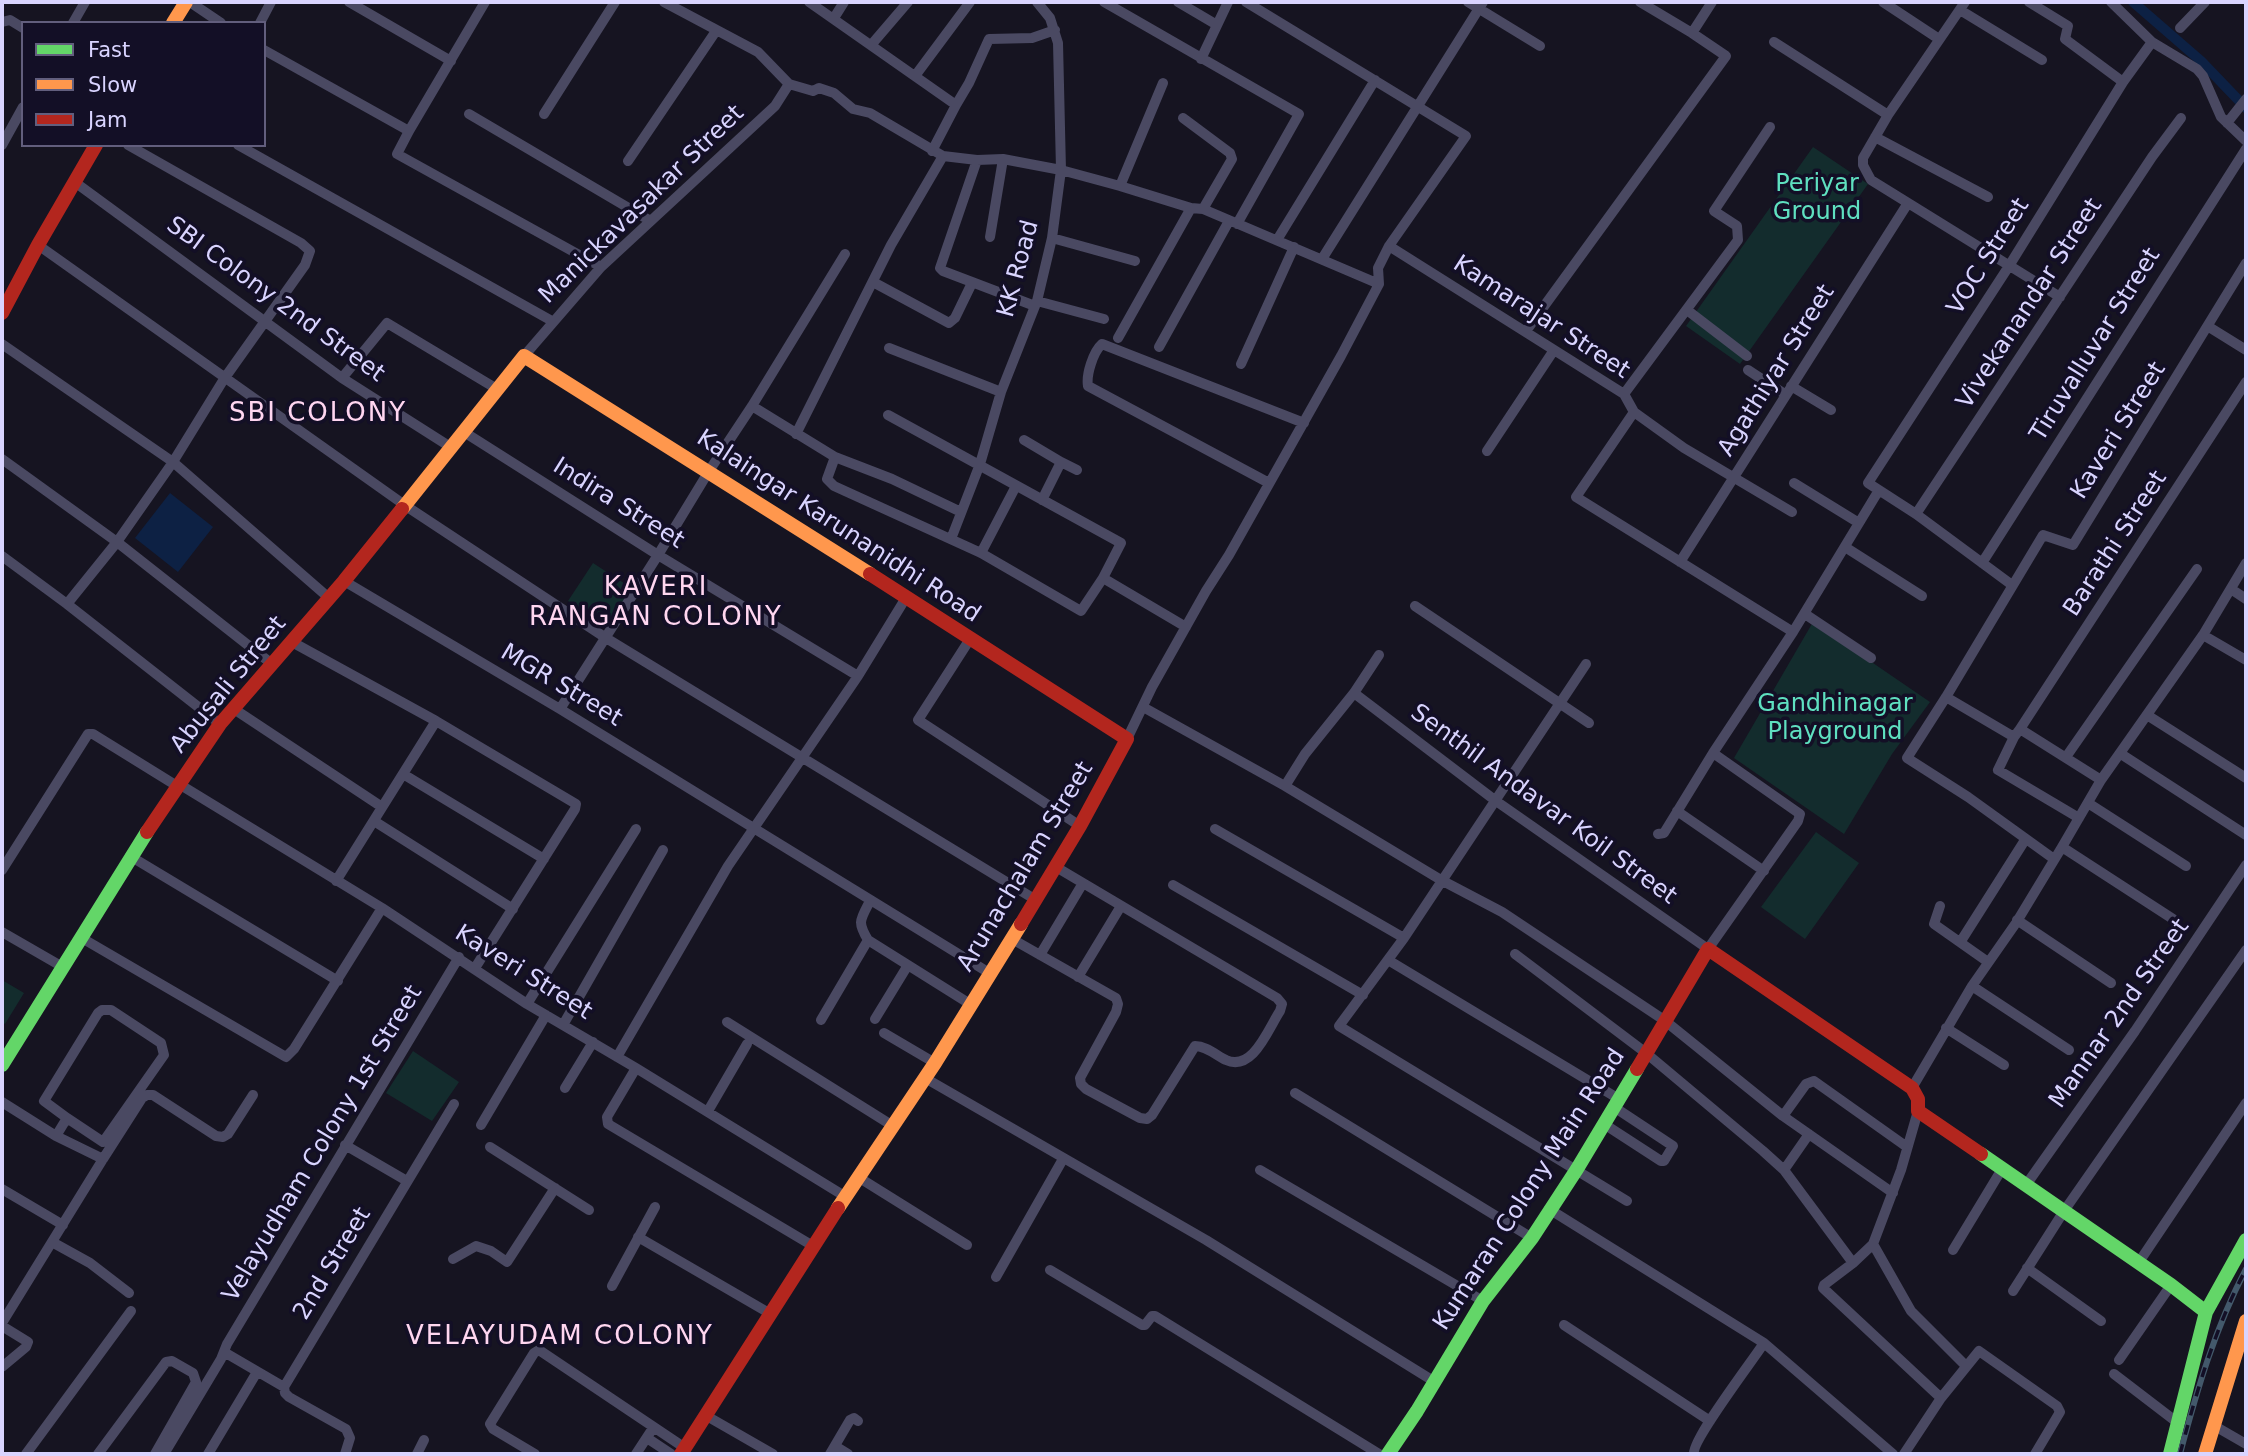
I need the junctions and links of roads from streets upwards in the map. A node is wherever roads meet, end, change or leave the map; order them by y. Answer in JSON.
{"nodes":[{"id":1,"x":85,"y":2,"type":"edge"},
{"id":2,"x":188,"y":2,"type":"edge"},
{"id":3,"x":271,"y":2,"type":"edge"},
{"id":4,"x":349,"y":2,"type":"edge"},
{"id":5,"x":485,"y":2,"type":"edge"},
{"id":6,"x":615,"y":2,"type":"edge"},
{"id":7,"x":664,"y":2,"type":"edge"},
{"id":8,"x":809,"y":2,"type":"edge"},
{"id":9,"x":844,"y":2,"type":"edge"},
{"id":10,"x":908,"y":2,"type":"edge"},
{"id":11,"x":970,"y":2,"type":"edge"},
{"id":12,"x":1037,"y":2,"type":"edge"},
{"id":13,"x":1104,"y":2,"type":"edge"},
{"id":14,"x":1178,"y":2,"type":"edge"},
{"id":15,"x":1228,"y":2,"type":"edge"},
{"id":16,"x":1246,"y":2,"type":"edge"},
{"id":17,"x":1468,"y":2,"type":"edge"},
{"id":18,"x":1640,"y":2,"type":"edge"},
{"id":19,"x":1712,"y":2,"type":"edge"},
{"id":20,"x":1883,"y":2,"type":"edge"},
{"id":21,"x":2029,"y":2,"type":"edge"},
{"id":22,"x":2111,"y":2,"type":"edge"},
{"id":23,"x":2205,"y":2,"type":"edge"},
{"id":24,"x":1481,"y":5,"type":"edge"},
{"id":25,"x":1962,"y":6,"type":"edge"},
{"id":26,"x":834,"y":18,"type":"junction"},
{"id":27,"x":74,"y":21,"type":"edge"},
{"id":28,"x":174,"y":21,"type":"edge"},
{"id":29,"x":218,"y":21,"type":"edge"},
{"id":30,"x":261,"y":21,"type":"edge"},
{"id":31,"x":2,"y":22,"type":"edge"},
{"id":32,"x":1216,"y":26,"type":"junction"},
{"id":33,"x":21,"y":27,"type":"edge"},
{"id":34,"x":2180,"y":28,"type":"dead end"},
{"id":35,"x":1055,"y":30,"type":"junction"},
{"id":36,"x":716,"y":31,"type":"junction"},
{"id":37,"x":1692,"y":33,"type":"junction"},
{"id":38,"x":1939,"y":39,"type":"junction"},
{"id":39,"x":2152,"y":42,"type":"junction"},
{"id":40,"x":1774,"y":43,"type":"dead end"},
{"id":41,"x":872,"y":44,"type":"junction"},
{"id":42,"x":1540,"y":46,"type":"dead end"},
{"id":43,"x":266,"y":51,"type":"edge"},
{"id":44,"x":1204,"y":60,"type":"junction"},
{"id":45,"x":2042,"y":60,"type":"dead end"},
{"id":46,"x":451,"y":61,"type":"junction"},
{"id":47,"x":915,"y":76,"type":"junction"},
{"id":48,"x":1374,"y":80,"type":"junction"},
{"id":49,"x":2123,"y":82,"type":"junction"},
{"id":50,"x":1163,"y":83,"type":"dead end"},
{"id":51,"x":789,"y":84,"type":"junction"},
{"id":52,"x":2246,"y":99,"type":"edge"},
{"id":53,"x":956,"y":105,"type":"junction"},
{"id":54,"x":1417,"y":106,"type":"junction"},
{"id":55,"x":21,"y":111,"type":"edge"},
{"id":56,"x":469,"y":114,"type":"dead end"},
{"id":57,"x":544,"y":114,"type":"dead end"},
{"id":58,"x":1888,"y":115,"type":"junction"},
{"id":59,"x":1183,"y":118,"type":"dead end"},
{"id":60,"x":2180,"y":118,"type":"dead end"},
{"id":61,"x":2228,"y":122,"type":"junction"},
{"id":62,"x":1770,"y":127,"type":"dead end"},
{"id":63,"x":408,"y":131,"type":"junction"},
{"id":64,"x":1875,"y":137,"type":"junction"},
{"id":65,"x":2246,"y":141,"type":"edge"},
{"id":66,"x":2,"y":145,"type":"edge"},
{"id":67,"x":95,"y":147,"type":"edge"},
{"id":68,"x":132,"y":147,"type":"edge"},
{"id":69,"x":242,"y":147,"type":"edge"},
{"id":70,"x":2246,"y":149,"type":"edge"},
{"id":71,"x":932,"y":151,"type":"junction"},
{"id":72,"x":943,"y":156,"type":"junction"},
{"id":73,"x":1003,"y":159,"type":"junction"},
{"id":74,"x":977,"y":160,"type":"junction"},
{"id":75,"x":628,"y":161,"type":"dead end"},
{"id":76,"x":1061,"y":170,"type":"junction"},
{"id":77,"x":76,"y":183,"type":"junction"},
{"id":78,"x":1120,"y":186,"type":"junction"},
{"id":79,"x":1987,"y":197,"type":"dead end"},
{"id":80,"x":1908,"y":203,"type":"junction"},
{"id":81,"x":1191,"y":208,"type":"junction"},
{"id":82,"x":1203,"y":209,"type":"junction"},
{"id":83,"x":649,"y":220,"type":"junction"},
{"id":84,"x":1233,"y":222,"type":"junction"},
{"id":85,"x":990,"y":237,"type":"dead end"},
{"id":86,"x":1052,"y":238,"type":"junction"},
{"id":87,"x":1277,"y":240,"type":"junction"},
{"id":88,"x":38,"y":245,"type":"junction"},
{"id":89,"x":1389,"y":246,"type":"junction"},
{"id":90,"x":1294,"y":247,"type":"junction"},
{"id":91,"x":845,"y":254,"type":"dead end"},
{"id":92,"x":1322,"y":259,"type":"junction"},
{"id":93,"x":1135,"y":261,"type":"dead end"},
{"id":94,"x":2246,"y":263,"type":"edge"},
{"id":95,"x":2009,"y":266,"type":"junction"},
{"id":96,"x":601,"y":267,"type":"junction"},
{"id":97,"x":873,"y":282,"type":"junction"},
{"id":98,"x":972,"y":283,"type":"junction"},
{"id":99,"x":1379,"y":284,"type":"junction"},
{"id":100,"x":2060,"y":297,"type":"junction"},
{"id":101,"x":1036,"y":304,"type":"junction"},
{"id":102,"x":1687,"y":310,"type":"junction"},
{"id":103,"x":2,"y":313,"type":"edge"},
{"id":104,"x":1104,"y":319,"type":"dead end"},
{"id":105,"x":266,"y":320,"type":"junction"},
{"id":106,"x":552,"y":321,"type":"junction"},
{"id":107,"x":2209,"y":327,"type":"junction"},
{"id":108,"x":1526,"y":331,"type":"junction"},
{"id":109,"x":1118,"y":338,"type":"dead end"},
{"id":110,"x":2,"y":344,"type":"edge"},
{"id":111,"x":1159,"y":347,"type":"dead end"},
{"id":112,"x":889,"y":348,"type":"dead end"},
{"id":113,"x":1554,"y":350,"type":"junction"},
{"id":114,"x":2246,"y":350,"type":"edge"},
{"id":115,"x":524,"y":356,"type":"junction"},
{"id":116,"x":1747,"y":356,"type":"dead end"},
{"id":117,"x":1241,"y":363,"type":"dead end"},
{"id":118,"x":1748,"y":370,"type":"dead end"},
{"id":119,"x":342,"y":378,"type":"junction"},
{"id":120,"x":225,"y":379,"type":"junction"},
{"id":121,"x":2246,"y":382,"type":"edge"},
{"id":122,"x":497,"y":389,"type":"junction"},
{"id":123,"x":1788,"y":391,"type":"junction"},
{"id":124,"x":1001,"y":392,"type":"junction"},
{"id":125,"x":1624,"y":394,"type":"junction"},
{"id":126,"x":752,"y":406,"type":"junction"},
{"id":127,"x":1830,"y":410,"type":"dead end"},
{"id":128,"x":1634,"y":412,"type":"junction"},
{"id":129,"x":888,"y":415,"type":"dead end"},
{"id":130,"x":1304,"y":423,"type":"junction"},
{"id":131,"x":464,"y":432,"type":"junction"},
{"id":132,"x":796,"y":434,"type":"junction"},
{"id":133,"x":1024,"y":440,"type":"dead end"},
{"id":134,"x":452,"y":449,"type":"junction"},
{"id":135,"x":1487,"y":451,"type":"dead end"},
{"id":136,"x":835,"y":457,"type":"junction"},
{"id":137,"x":2,"y":459,"type":"edge"},
{"id":138,"x":1061,"y":461,"type":"junction"},
{"id":139,"x":173,"y":462,"type":"junction"},
{"id":140,"x":979,"y":464,"type":"junction"},
{"id":141,"x":1077,"y":470,"type":"dead end"},
{"id":142,"x":709,"y":471,"type":"junction"},
{"id":143,"x":1735,"y":476,"type":"junction"},
{"id":144,"x":1269,"y":483,"type":"junction"},
{"id":145,"x":1794,"y":483,"type":"dead end"},
{"id":146,"x":1016,"y":486,"type":"junction"},
{"id":147,"x":1879,"y":491,"type":"junction"},
{"id":148,"x":1042,"y":500,"type":"junction"},
{"id":149,"x":406,"y":506,"type":"junction"},
{"id":150,"x":961,"y":512,"type":"junction"},
{"id":151,"x":1792,"y":512,"type":"dead end"},
{"id":152,"x":1916,"y":514,"type":"junction"},
{"id":153,"x":1859,"y":523,"type":"junction"},
{"id":154,"x":951,"y":539,"type":"junction"},
{"id":155,"x":117,"y":542,"type":"junction"},
{"id":156,"x":1844,"y":547,"type":"junction"},
{"id":157,"x":981,"y":553,"type":"junction"},
{"id":158,"x":658,"y":555,"type":"junction"},
{"id":159,"x":2,"y":556,"type":"edge"},
{"id":160,"x":1680,"y":562,"type":"junction"},
{"id":161,"x":1982,"y":563,"type":"junction"},
{"id":162,"x":2246,"y":563,"type":"edge"},
{"id":163,"x":2197,"y":569,"type":"dead end"},
{"id":164,"x":1103,"y":578,"type":"junction"},
{"id":165,"x":344,"y":581,"type":"junction"},
{"id":166,"x":2012,"y":585,"type":"junction"},
{"id":167,"x":2231,"y":589,"type":"junction"},
{"id":168,"x":907,"y":596,"type":"junction"},
{"id":169,"x":1922,"y":596,"type":"dead end"},
{"id":170,"x":329,"y":598,"type":"junction"},
{"id":171,"x":2246,"y":598,"type":"edge"},
{"id":172,"x":67,"y":604,"type":"junction"},
{"id":173,"x":1415,"y":606,"type":"dead end"},
{"id":174,"x":1805,"y":614,"type":"junction"},
{"id":175,"x":1186,"y":627,"type":"junction"},
{"id":176,"x":1793,"y":632,"type":"junction"},
{"id":177,"x":2203,"y":635,"type":"junction"},
{"id":178,"x":606,"y":638,"type":"junction"},
{"id":179,"x":970,"y":639,"type":"junction"},
{"id":180,"x":292,"y":642,"type":"junction"},
{"id":181,"x":1379,"y":655,"type":"dead end"},
{"id":182,"x":1871,"y":658,"type":"dead end"},
{"id":183,"x":2246,"y":660,"type":"edge"},
{"id":184,"x":272,"y":664,"type":"junction"},
{"id":185,"x":1586,"y":664,"type":"dead end"},
{"id":186,"x":858,"y":676,"type":"junction"},
{"id":187,"x":1354,"y":693,"type":"junction"},
{"id":188,"x":1947,"y":697,"type":"junction"},
{"id":189,"x":1562,"y":703,"type":"junction"},
{"id":190,"x":1143,"y":706,"type":"junction"},
{"id":191,"x":234,"y":709,"type":"junction"},
{"id":192,"x":560,"y":709,"type":"junction"},
{"id":193,"x":2147,"y":715,"type":"junction"},
{"id":194,"x":436,"y":721,"type":"junction"},
{"id":195,"x":1589,"y":723,"type":"dead end"},
{"id":196,"x":220,"y":724,"type":"junction"},
{"id":197,"x":2017,"y":733,"type":"junction"},
{"id":198,"x":1127,"y":739,"type":"junction"},
{"id":199,"x":1713,"y":754,"type":"junction"},
{"id":200,"x":2121,"y":754,"type":"junction"},
{"id":201,"x":803,"y":757,"type":"junction"},
{"id":202,"x":2066,"y":757,"type":"junction"},
{"id":203,"x":403,"y":774,"type":"junction"},
{"id":204,"x":2246,"y":778,"type":"edge"},
{"id":205,"x":2101,"y":780,"type":"junction"},
{"id":206,"x":178,"y":785,"type":"junction"},
{"id":207,"x":1285,"y":786,"type":"junction"},
{"id":208,"x":1496,"y":801,"type":"junction"},
{"id":209,"x":2088,"y":803,"type":"junction"},
{"id":210,"x":382,"y":807,"type":"junction"},
{"id":211,"x":1677,"y":811,"type":"junction"},
{"id":212,"x":2080,"y":818,"type":"junction"},
{"id":213,"x":374,"y":821,"type":"junction"},
{"id":214,"x":1080,"y":826,"type":"junction"},
{"id":215,"x":754,"y":828,"type":"junction"},
{"id":216,"x":636,"y":829,"type":"dead end"},
{"id":217,"x":1215,"y":829,"type":"dead end"},
{"id":218,"x":1658,"y":834,"type":"dead end"},
{"id":219,"x":2246,"y":835,"type":"edge"},
{"id":220,"x":2025,"y":840,"type":"junction"},
{"id":221,"x":2062,"y":847,"type":"junction"},
{"id":222,"x":663,"y":850,"type":"dead end"},
{"id":223,"x":130,"y":856,"type":"junction"},
{"id":224,"x":544,"y":859,"type":"junction"},
{"id":225,"x":2054,"y":859,"type":"junction"},
{"id":226,"x":2246,"y":865,"type":"edge"},
{"id":227,"x":2186,"y":866,"type":"dead end"},
{"id":228,"x":1056,"y":867,"type":"junction"},
{"id":229,"x":2,"y":870,"type":"edge"},
{"id":230,"x":1764,"y":871,"type":"junction"},
{"id":231,"x":1441,"y":880,"type":"junction"},
{"id":232,"x":336,"y":881,"type":"junction"},
{"id":233,"x":1083,"y":884,"type":"junction"},
{"id":234,"x":1173,"y":885,"type":"dead end"},
{"id":235,"x":1036,"y":900,"type":"junction"},
{"id":236,"x":870,"y":901,"type":"junction"},
{"id":237,"x":1121,"y":906,"type":"junction"},
{"id":238,"x":1940,"y":906,"type":"dead end"},
{"id":239,"x":382,"y":908,"type":"junction"},
{"id":240,"x":513,"y":909,"type":"junction"},
{"id":241,"x":2174,"y":919,"type":"dead end"},
{"id":242,"x":2017,"y":920,"type":"junction"},
{"id":243,"x":2,"y":932,"type":"edge"},
{"id":244,"x":80,"y":937,"type":"junction"},
{"id":245,"x":1404,"y":938,"type":"junction"},
{"id":246,"x":1012,"y":939,"type":"junction"},
{"id":247,"x":868,"y":940,"type":"junction"},
{"id":248,"x":1961,"y":941,"type":"junction"},
{"id":249,"x":1708,"y":948,"type":"junction"},
{"id":250,"x":2246,"y":950,"type":"edge"},
{"id":251,"x":1515,"y":954,"type":"dead end"},
{"id":252,"x":1040,"y":955,"type":"junction"},
{"id":253,"x":459,"y":957,"type":"junction"},
{"id":254,"x":1388,"y":960,"type":"junction"},
{"id":255,"x":1988,"y":962,"type":"junction"},
{"id":256,"x":908,"y":965,"type":"junction"},
{"id":257,"x":61,"y":966,"type":"junction"},
{"id":258,"x":475,"y":968,"type":"junction"},
{"id":259,"x":991,"y":975,"type":"junction"},
{"id":260,"x":1078,"y":977,"type":"junction"},
{"id":261,"x":338,"y":981,"type":"junction"},
{"id":262,"x":2111,"y":983,"type":"dead end"},
{"id":263,"x":1972,"y":986,"type":"junction"},
{"id":264,"x":1363,"y":995,"type":"junction"},
{"id":265,"x":527,"y":1004,"type":"junction"},
{"id":266,"x":970,"y":1004,"type":"junction"},
{"id":267,"x":546,"y":1015,"type":"junction"},
{"id":268,"x":875,"y":1019,"type":"dead end"},
{"id":269,"x":821,"y":1020,"type":"dead end"},
{"id":270,"x":1664,"y":1020,"type":"junction"},
{"id":271,"x":727,"y":1022,"type":"dead end"},
{"id":272,"x":563,"y":1025,"type":"junction"},
{"id":273,"x":1946,"y":1028,"type":"junction"},
{"id":274,"x":884,"y":1033,"type":"dead end"},
{"id":275,"x":593,"y":1042,"type":"junction"},
{"id":276,"x":747,"y":1044,"type":"dead end"},
{"id":277,"x":2069,"y":1050,"type":"dead end"},
{"id":278,"x":1646,"y":1053,"type":"junction"},
{"id":279,"x":617,"y":1057,"type":"junction"},
{"id":280,"x":935,"y":1063,"type":"junction"},
{"id":281,"x":2,"y":1065,"type":"edge"},
{"id":282,"x":2004,"y":1065,"type":"dead end"},
{"id":283,"x":636,"y":1068,"type":"junction"},
{"id":284,"x":925,"y":1078,"type":"junction"},
{"id":285,"x":565,"y":1088,"type":"dead end"},
{"id":286,"x":1912,"y":1088,"type":"junction"},
{"id":287,"x":1294,"y":1093,"type":"dead end"},
{"id":288,"x":253,"y":1095,"type":"dead end"},
{"id":289,"x":2,"y":1102,"type":"edge"},
{"id":290,"x":1616,"y":1103,"type":"junction"},
{"id":291,"x":2246,"y":1103,"type":"edge"},
{"id":292,"x":454,"y":1104,"type":"dead end"},
{"id":293,"x":708,"y":1111,"type":"junction"},
{"id":294,"x":1918,"y":1111,"type":"junction"},
{"id":295,"x":1783,"y":1116,"type":"junction"},
{"id":296,"x":67,"y":1118,"type":"junction"},
{"id":297,"x":1604,"y":1124,"type":"junction"},
{"id":298,"x":481,"y":1125,"type":"dead end"},
{"id":299,"x":893,"y":1126,"type":"junction"},
{"id":300,"x":1809,"y":1134,"type":"junction"},
{"id":301,"x":56,"y":1136,"type":"junction"},
{"id":302,"x":345,"y":1145,"type":"junction"},
{"id":303,"x":1907,"y":1146,"type":"junction"},
{"id":304,"x":490,"y":1147,"type":"dead end"},
{"id":305,"x":103,"y":1159,"type":"junction"},
{"id":306,"x":1063,"y":1159,"type":"junction"},
{"id":307,"x":2002,"y":1168,"type":"junction"},
{"id":308,"x":1577,"y":1169,"type":"junction"},
{"id":309,"x":1260,"y":1170,"type":"dead end"},
{"id":310,"x":1784,"y":1170,"type":"junction"},
{"id":311,"x":859,"y":1177,"type":"junction"},
{"id":312,"x":407,"y":1181,"type":"junction"},
{"id":313,"x":2026,"y":1185,"type":"junction"},
{"id":314,"x":555,"y":1188,"type":"junction"},
{"id":315,"x":2,"y":1189,"type":"edge"},
{"id":316,"x":1894,"y":1193,"type":"junction"},
{"id":317,"x":846,"y":1197,"type":"junction"},
{"id":318,"x":1628,"y":1201,"type":"dead end"},
{"id":319,"x":655,"y":1207,"type":"dead end"},
{"id":320,"x":1549,"y":1209,"type":"junction"},
{"id":321,"x":589,"y":1210,"type":"dead end"},
{"id":322,"x":2064,"y":1211,"type":"junction"},
{"id":323,"x":63,"y":1225,"type":"junction"},
{"id":324,"x":638,"y":1237,"type":"junction"},
{"id":325,"x":1532,"y":1238,"type":"junction"},
{"id":326,"x":2246,"y":1240,"type":"edge"},
{"id":327,"x":52,"y":1242,"type":"junction"},
{"id":328,"x":1873,"y":1244,"type":"junction"},
{"id":329,"x":967,"y":1245,"type":"dead end"},
{"id":330,"x":813,"y":1246,"type":"junction"},
{"id":331,"x":1953,"y":1250,"type":"dead end"},
{"id":332,"x":453,"y":1259,"type":"dead end"},
{"id":333,"x":2138,"y":1262,"type":"junction"},
{"id":334,"x":1853,"y":1263,"type":"junction"},
{"id":335,"x":2027,"y":1268,"type":"junction"},
{"id":336,"x":1050,"y":1270,"type":"dead end"},
{"id":337,"x":996,"y":1277,"type":"dead end"},
{"id":338,"x":2171,"y":1285,"type":"junction"},
{"id":339,"x":611,"y":1286,"type":"dead end"},
{"id":340,"x":2013,"y":1291,"type":"dead end"},
{"id":341,"x":128,"y":1293,"type":"dead end"},
{"id":342,"x":1483,"y":1301,"type":"junction"},
{"id":343,"x":131,"y":1311,"type":"dead end"},
{"id":344,"x":2206,"y":1312,"type":"junction"},
{"id":345,"x":769,"y":1313,"type":"junction"},
{"id":346,"x":2101,"y":1321,"type":"dead end"},
{"id":347,"x":2,"y":1324,"type":"edge"},
{"id":348,"x":1564,"y":1325,"type":"dead end"},
{"id":349,"x":2245,"y":1330,"type":"edge"},
{"id":350,"x":1764,"y":1343,"type":"junction"},
{"id":351,"x":223,"y":1355,"type":"junction"},
{"id":352,"x":2119,"y":1360,"type":"dead end"},
{"id":353,"x":1966,"y":1366,"type":"junction"},
{"id":354,"x":2,"y":1367,"type":"edge"},
{"id":355,"x":257,"y":1372,"type":"junction"},
{"id":356,"x":2114,"y":1374,"type":"dead end"},
{"id":357,"x":1435,"y":1382,"type":"junction"},
{"id":358,"x":284,"y":1387,"type":"junction"},
{"id":359,"x":1941,"y":1398,"type":"junction"},
{"id":360,"x":705,"y":1415,"type":"junction"},
{"id":361,"x":858,"y":1420,"type":"dead end"},
{"id":362,"x":1710,"y":1421,"type":"junction"},
{"id":363,"x":2178,"y":1423,"type":"junction"},
{"id":364,"x":2213,"y":1425,"type":"junction"},
{"id":365,"x":653,"y":1428,"type":"junction"},
{"id":366,"x":647,"y":1438,"type":"junction"},
{"id":367,"x":424,"y":1440,"type":"dead end"},
{"id":368,"x":2246,"y":1444,"type":"edge"},
{"id":369,"x":347,"y":1449,"type":"edge"},
{"id":370,"x":512,"y":1450,"type":"dead end"},
{"id":371,"x":832,"y":1450,"type":"edge"},
{"id":372,"x":683,"y":1451,"type":"edge"},
{"id":373,"x":26,"y":1454,"type":"edge"},
{"id":374,"x":98,"y":1454,"type":"edge"},
{"id":375,"x":155,"y":1454,"type":"edge"},
{"id":376,"x":164,"y":1454,"type":"edge"},
{"id":377,"x":208,"y":1454,"type":"edge"},
{"id":378,"x":417,"y":1454,"type":"edge"},
{"id":379,"x":526,"y":1454,"type":"edge"},
{"id":380,"x":535,"y":1454,"type":"edge"},
{"id":381,"x":636,"y":1454,"type":"edge"},
{"id":382,"x":671,"y":1454,"type":"edge"},
{"id":383,"x":773,"y":1454,"type":"edge"},
{"id":384,"x":848,"y":1454,"type":"edge"},
{"id":385,"x":1379,"y":1454,"type":"edge"},
{"id":386,"x":1388,"y":1454,"type":"edge"},
{"id":387,"x":1694,"y":1454,"type":"edge"},
{"id":388,"x":1893,"y":1454,"type":"edge"},
{"id":389,"x":1903,"y":1454,"type":"edge"},
{"id":390,"x":2035,"y":1454,"type":"edge"},
{"id":391,"x":2170,"y":1454,"type":"edge"},
{"id":392,"x":2205,"y":1454,"type":"edge"}],
"edges":[{"from":1,"to":27,"type":"street"},
{"from":2,"to":28,"type":"street"},
{"from":2,"to":29,"type":"street"},
{"from":3,"to":30,"type":"street"},
{"from":4,"to":46,"type":"street"},
{"from":5,"to":46,"type":"street"},
{"from":6,"to":57,"type":"street"},
{"from":7,"to":36,"type":"street"},
{"from":8,"to":26,"type":"street"},
{"from":9,"to":26,"type":"street"},
{"from":10,"to":41,"type":"street"},
{"from":11,"to":47,"type":"street"},
{"from":12,"to":35,"type":"street","name":"KK Road"},
{"from":13,"to":44,"type":"street"},
{"from":14,"to":32,"type":"street"},
{"from":15,"to":32,"type":"street"},
{"from":16,"to":48,"type":"street"},
{"from":17,"to":24,"type":"street"},
{"from":18,"to":37,"type":"street"},
{"from":19,"to":37,"type":"street"},
{"from":20,"to":38,"type":"street"},
{"from":21,"to":49,"type":"street"},
{"from":22,"to":39,"type":"street"},
{"from":23,"to":34,"type":"street"},
{"from":24,"to":42,"type":"street"},
{"from":24,"to":54,"type":"street"},
{"from":25,"to":38,"type":"street"},
{"from":25,"to":45,"type":"street"},
{"from":26,"to":41,"type":"street"},
{"from":31,"to":33,"type":"street"},
{"from":32,"to":44,"type":"street"},
{"from":35,"to":53,"type":"street"},
{"from":35,"to":76,"type":"street","name":"KK Road"},
{"from":36,"to":51,"type":"street"},
{"from":36,"to":75,"type":"street"},
{"from":37,"to":108,"type":"street"},
{"from":38,"to":58,"type":"street"},
{"from":39,"to":49,"type":"street","name":"VOC Street"},
{"from":39,"to":61,"type":"street"},
{"from":40,"to":58,"type":"street"},
{"from":41,"to":47,"type":"street"},
{"from":43,"to":63,"type":"street"},
{"from":44,"to":84,"type":"street"},
{"from":46,"to":63,"type":"street"},
{"from":47,"to":53,"type":"street"},
{"from":48,"to":54,"type":"street"},
{"from":48,"to":87,"type":"street"},
{"from":49,"to":95,"type":"street","name":"VOC Street"},
{"from":50,"to":78,"type":"street"},
{"from":51,"to":71,"type":"street"},
{"from":51,"to":83,"type":"street","name":"Manickavasakar Street"},
{"from":52,"to":61,"type":"street"},
{"from":53,"to":71,"type":"street"},
{"from":54,"to":89,"type":"street","name":"Arunachalam Street"},
{"from":54,"to":92,"type":"street"},
{"from":55,"to":66,"type":"street"},
{"from":56,"to":83,"type":"street"},
{"from":58,"to":64,"type":"street"},
{"from":59,"to":82,"type":"street"},
{"from":60,"to":100,"type":"street","name":"Vivekanandar Street"},
{"from":61,"to":65,"type":"street"},
{"from":62,"to":102,"type":"street"},
{"from":63,"to":96,"type":"street"},
{"from":64,"to":79,"type":"street"},
{"from":64,"to":80,"type":"street"},
{"from":67,"to":77,"type":"street"},
{"from":68,"to":105,"type":"street"},
{"from":69,"to":106,"type":"street"},
{"from":70,"to":161,"type":"street","name":"Tiruvalluvar Street"},
{"from":71,"to":72,"type":"street"},
{"from":72,"to":74,"type":"street"},
{"from":72,"to":97,"type":"street"},
{"from":73,"to":74,"type":"street"},
{"from":73,"to":76,"type":"street"},
{"from":73,"to":85,"type":"street"},
{"from":74,"to":98,"type":"street"},
{"from":76,"to":78,"type":"street"},
{"from":76,"to":86,"type":"street","name":"KK Road"},
{"from":77,"to":88,"type":"street"},
{"from":77,"to":105,"type":"street","name":"SBI Colony 2nd Street"},
{"from":78,"to":81,"type":"street"},
{"from":80,"to":95,"type":"street"},
{"from":80,"to":123,"type":"street","name":"Agathiyar Street"},
{"from":81,"to":82,"type":"street"},
{"from":81,"to":109,"type":"street"},
{"from":82,"to":84,"type":"street"},
{"from":83,"to":96,"type":"street","name":"Manickavasakar Street"},
{"from":84,"to":87,"type":"street"},
{"from":84,"to":111,"type":"street"},
{"from":86,"to":93,"type":"street"},
{"from":86,"to":101,"type":"street","name":"KK Road"},
{"from":87,"to":90,"type":"street"},
{"from":88,"to":103,"type":"street"},
{"from":88,"to":120,"type":"street"},
{"from":89,"to":99,"type":"street","name":"Arunachalam Street"},
{"from":89,"to":108,"type":"street","name":"Kamarajar Street"},
{"from":90,"to":92,"type":"street"},
{"from":90,"to":117,"type":"street"},
{"from":91,"to":126,"type":"street"},
{"from":92,"to":99,"type":"street"},
{"from":94,"to":107,"type":"street","name":"Kaveri Street"},
{"from":95,"to":100,"type":"street"},
{"from":95,"to":147,"type":"street","name":"VOC Street"},
{"from":96,"to":106,"type":"street","name":"Manickavasakar Street"},
{"from":97,"to":98,"type":"street"},
{"from":97,"to":132,"type":"street"},
{"from":98,"to":101,"type":"street"},
{"from":99,"to":130,"type":"street","name":"Arunachalam Street"},
{"from":100,"to":152,"type":"street","name":"Vivekanandar Street"},
{"from":101,"to":104,"type":"street"},
{"from":101,"to":124,"type":"street","name":"KK Road"},
{"from":102,"to":116,"type":"street"},
{"from":102,"to":125,"type":"street"},
{"from":105,"to":119,"type":"street","name":"SBI Colony 2nd Street"},
{"from":105,"to":120,"type":"street"},
{"from":106,"to":115,"type":"street","name":"Manickavasakar Street"},
{"from":107,"to":114,"type":"street"},
{"from":107,"to":166,"type":"street","name":"Kaveri Street"},
{"from":108,"to":113,"type":"street","name":"Kamarajar Street"},
{"from":110,"to":139,"type":"street"},
{"from":112,"to":124,"type":"street"},
{"from":113,"to":125,"type":"street","name":"Kamarajar Street"},
{"from":113,"to":135,"type":"street"},
{"from":115,"to":122,"type":"street","name":"Abusali Street"},
{"from":115,"to":142,"type":"street","name":"Kalaingar Karunanidhi Road"},
{"from":118,"to":123,"type":"street"},
{"from":119,"to":122,"type":"street"},
{"from":119,"to":134,"type":"street","name":"SBI Colony 2nd Street"},
{"from":120,"to":139,"type":"street"},
{"from":120,"to":149,"type":"street"},
{"from":121,"to":197,"type":"street","name":"Barathi Street"},
{"from":122,"to":131,"type":"street","name":"Abusali Street"},
{"from":123,"to":127,"type":"street"},
{"from":123,"to":143,"type":"street","name":"Agathiyar Street"},
{"from":124,"to":140,"type":"street","name":"KK Road"},
{"from":125,"to":128,"type":"street","name":"Kamarajar Street"},
{"from":126,"to":132,"type":"street"},
{"from":126,"to":142,"type":"street"},
{"from":128,"to":143,"type":"street","name":"Kamarajar Street"},
{"from":128,"to":160,"type":"street"},
{"from":129,"to":140,"type":"street"},
{"from":130,"to":144,"type":"street","name":"Arunachalam Street"},
{"from":130,"to":144,"type":"street"},
{"from":131,"to":134,"type":"street","name":"Abusali Street"},
{"from":131,"to":158,"type":"street","name":"Indira Street"},
{"from":132,"to":136,"type":"street"},
{"from":133,"to":138,"type":"street"},
{"from":134,"to":149,"type":"street","name":"Abusali Street"},
{"from":136,"to":150,"type":"street"},
{"from":136,"to":154,"type":"street"},
{"from":137,"to":155,"type":"street"},
{"from":138,"to":141,"type":"street"},
{"from":138,"to":148,"type":"street"},
{"from":139,"to":155,"type":"street"},
{"from":139,"to":170,"type":"street"},
{"from":140,"to":146,"type":"street"},
{"from":140,"to":150,"type":"street","name":"KK Road"},
{"from":142,"to":158,"type":"street"},
{"from":142,"to":168,"type":"street","name":"Kalaingar Karunanidhi Road"},
{"from":143,"to":151,"type":"street","name":"Kamarajar Street"},
{"from":143,"to":160,"type":"street","name":"Agathiyar Street"},
{"from":144,"to":175,"type":"street","name":"Arunachalam Street"},
{"from":145,"to":153,"type":"street"},
{"from":146,"to":148,"type":"street"},
{"from":146,"to":157,"type":"street"},
{"from":147,"to":152,"type":"street"},
{"from":147,"to":153,"type":"street"},
{"from":148,"to":164,"type":"street"},
{"from":149,"to":165,"type":"street","name":"Abusali Street"},
{"from":149,"to":178,"type":"street"},
{"from":150,"to":154,"type":"street","name":"KK Road"},
{"from":152,"to":161,"type":"street"},
{"from":153,"to":156,"type":"street"},
{"from":154,"to":157,"type":"street"},
{"from":155,"to":172,"type":"street"},
{"from":155,"to":184,"type":"street"},
{"from":156,"to":169,"type":"street"},
{"from":156,"to":174,"type":"street"},
{"from":157,"to":164,"type":"street"},
{"from":158,"to":178,"type":"street"},
{"from":158,"to":186,"type":"street","name":"Indira Street"},
{"from":159,"to":172,"type":"street"},
{"from":160,"to":176,"type":"street"},
{"from":161,"to":166,"type":"street"},
{"from":162,"to":167,"type":"street"},
{"from":163,"to":202,"type":"street"},
{"from":164,"to":175,"type":"street"},
{"from":165,"to":170,"type":"street","name":"Abusali Street"},
{"from":165,"to":192,"type":"street","name":"MGR Street"},
{"from":166,"to":188,"type":"street"},
{"from":167,"to":171,"type":"street"},
{"from":167,"to":177,"type":"street"},
{"from":168,"to":179,"type":"street","name":"Kalaingar Karunanidhi Road"},
{"from":168,"to":186,"type":"street"},
{"from":170,"to":180,"type":"street","name":"Abusali Street"},
{"from":172,"to":196,"type":"street"},
{"from":173,"to":189,"type":"street"},
{"from":174,"to":176,"type":"street"},
{"from":174,"to":182,"type":"street"},
{"from":175,"to":190,"type":"street","name":"Arunachalam Street"},
{"from":176,"to":199,"type":"street"},
{"from":177,"to":183,"type":"street"},
{"from":177,"to":193,"type":"street"},
{"from":178,"to":192,"type":"street"},
{"from":178,"to":201,"type":"street"},
{"from":179,"to":198,"type":"street","name":"Kalaingar Karunanidhi Road"},
{"from":179,"to":214,"type":"street"},
{"from":180,"to":184,"type":"street","name":"Abusali Street"},
{"from":180,"to":194,"type":"street"},
{"from":181,"to":187,"type":"street"},
{"from":184,"to":191,"type":"street","name":"Abusali Street"},
{"from":185,"to":189,"type":"street"},
{"from":186,"to":201,"type":"street"},
{"from":187,"to":207,"type":"street"},
{"from":187,"to":208,"type":"street","name":"Senthil Andavar Koil Street"},
{"from":188,"to":197,"type":"street"},
{"from":188,"to":220,"type":"street"},
{"from":189,"to":195,"type":"street"},
{"from":189,"to":208,"type":"street"},
{"from":190,"to":198,"type":"street","name":"Arunachalam Street"},
{"from":190,"to":207,"type":"street"},
{"from":191,"to":196,"type":"street","name":"Abusali Street"},
{"from":191,"to":210,"type":"street"},
{"from":192,"to":215,"type":"street","name":"MGR Street"},
{"from":193,"to":200,"type":"street"},
{"from":193,"to":204,"type":"street"},
{"from":194,"to":203,"type":"street"},
{"from":194,"to":224,"type":"street"},
{"from":196,"to":206,"type":"street","name":"Abusali Street"},
{"from":197,"to":202,"type":"street"},
{"from":197,"to":212,"type":"street","name":"Barathi Street"},
{"from":198,"to":214,"type":"street","name":"Arunachalam Street"},
{"from":199,"to":211,"type":"street"},
{"from":199,"to":230,"type":"street"},
{"from":200,"to":205,"type":"street"},
{"from":200,"to":219,"type":"street"},
{"from":201,"to":215,"type":"street"},
{"from":201,"to":235,"type":"street"},
{"from":202,"to":205,"type":"street"},
{"from":203,"to":210,"type":"street"},
{"from":203,"to":224,"type":"street"},
{"from":205,"to":209,"type":"street"},
{"from":206,"to":223,"type":"street","name":"Abusali Street"},
{"from":206,"to":229,"type":"street","name":"Kaveri Street"},
{"from":206,"to":232,"type":"street","name":"Kaveri Street"},
{"from":207,"to":231,"type":"street"},
{"from":208,"to":231,"type":"street"},
{"from":208,"to":249,"type":"street","name":"Senthil Andavar Koil Street"},
{"from":209,"to":212,"type":"street"},
{"from":209,"to":227,"type":"street"},
{"from":210,"to":213,"type":"street"},
{"from":211,"to":218,"type":"street"},
{"from":211,"to":230,"type":"street"},
{"from":212,"to":221,"type":"street"},
{"from":213,"to":232,"type":"street"},
{"from":213,"to":240,"type":"street"},
{"from":214,"to":228,"type":"street","name":"Arunachalam Street"},
{"from":215,"to":236,"type":"street","name":"MGR Street"},
{"from":215,"to":279,"type":"street"},
{"from":216,"to":265,"type":"street"},
{"from":217,"to":245,"type":"street"},
{"from":220,"to":225,"type":"street"},
{"from":220,"to":248,"type":"street"},
{"from":221,"to":225,"type":"street"},
{"from":221,"to":241,"type":"street"},
{"from":222,"to":272,"type":"street"},
{"from":223,"to":244,"type":"street","name":"Abusali Street"},
{"from":223,"to":261,"type":"street"},
{"from":224,"to":240,"type":"street"},
{"from":225,"to":242,"type":"street"},
{"from":226,"to":313,"type":"street","name":"Mannar 2nd Street"},
{"from":228,"to":233,"type":"street"},
{"from":228,"to":235,"type":"street","name":"Arunachalam Street"},
{"from":230,"to":249,"type":"street"},
{"from":231,"to":245,"type":"street"},
{"from":231,"to":270,"type":"street"},
{"from":232,"to":239,"type":"street","name":"Kaveri Street"},
{"from":233,"to":237,"type":"street"},
{"from":233,"to":252,"type":"street"},
{"from":234,"to":264,"type":"street"},
{"from":235,"to":246,"type":"street","name":"Arunachalam Street"},
{"from":236,"to":247,"type":"street"},
{"from":236,"to":259,"type":"street","name":"MGR Street"},
{"from":237,"to":260,"type":"street"},
{"from":237,"to":260,"type":"street"},
{"from":238,"to":248,"type":"street"},
{"from":239,"to":253,"type":"street","name":"Kaveri Street"},
{"from":239,"to":261,"type":"street"},
{"from":240,"to":258,"type":"street"},
{"from":242,"to":255,"type":"street"},
{"from":242,"to":262,"type":"street"},
{"from":243,"to":257,"type":"street"},
{"from":244,"to":257,"type":"street","name":"Abusali Street"},
{"from":244,"to":261,"type":"street"},
{"from":245,"to":254,"type":"street"},
{"from":246,"to":252,"type":"street"},
{"from":246,"to":259,"type":"street","name":"Arunachalam Street"},
{"from":247,"to":256,"type":"street"},
{"from":247,"to":269,"type":"street"},
{"from":248,"to":255,"type":"street"},
{"from":249,"to":270,"type":"street","name":"Kumaran Colony Main Road"},
{"from":249,"to":286,"type":"street"},
{"from":250,"to":322,"type":"street"},
{"from":251,"to":278,"type":"street"},
{"from":252,"to":260,"type":"street"},
{"from":253,"to":258,"type":"street","name":"Kaveri Street"},
{"from":253,"to":302,"type":"street","name":"Velayudham Colony 1st Street"},
{"from":254,"to":264,"type":"street"},
{"from":254,"to":290,"type":"street"},
{"from":255,"to":263,"type":"street"},
{"from":256,"to":266,"type":"street"},
{"from":256,"to":268,"type":"street"},
{"from":257,"to":281,"type":"street","name":"Abusali Street"},
{"from":258,"to":265,"type":"street","name":"Kaveri Street"},
{"from":259,"to":266,"type":"street","name":"Arunachalam Street"},
{"from":263,"to":273,"type":"street"},
{"from":263,"to":277,"type":"street"},
{"from":264,"to":308,"type":"street"},
{"from":265,"to":267,"type":"street","name":"Kaveri Street"},
{"from":266,"to":280,"type":"street","name":"Arunachalam Street"},
{"from":267,"to":272,"type":"street","name":"Kaveri Street"},
{"from":267,"to":298,"type":"street"},
{"from":270,"to":278,"type":"street","name":"Kumaran Colony Main Road"},
{"from":270,"to":295,"type":"street"},
{"from":271,"to":299,"type":"street"},
{"from":272,"to":275,"type":"street","name":"Kaveri Street"},
{"from":273,"to":282,"type":"street"},
{"from":273,"to":286,"type":"street"},
{"from":274,"to":280,"type":"street"},
{"from":275,"to":279,"type":"street","name":"Kaveri Street"},
{"from":275,"to":285,"type":"street"},
{"from":276,"to":293,"type":"street"},
{"from":278,"to":290,"type":"street","name":"Kumaran Colony Main Road"},
{"from":278,"to":310,"type":"street"},
{"from":279,"to":283,"type":"street","name":"Kaveri Street"},
{"from":280,"to":284,"type":"street","name":"Arunachalam Street"},
{"from":283,"to":293,"type":"street","name":"Kaveri Street"},
{"from":283,"to":330,"type":"street"},
{"from":284,"to":299,"type":"street","name":"Arunachalam Street"},
{"from":284,"to":306,"type":"street"},
{"from":286,"to":294,"type":"street"},
{"from":287,"to":325,"type":"street"},
{"from":288,"to":305,"type":"street"},
{"from":289,"to":301,"type":"street"},
{"from":290,"to":297,"type":"street","name":"Kumaran Colony Main Road"},
{"from":290,"to":297,"type":"street"},
{"from":291,"to":333,"type":"street"},
{"from":292,"to":312,"type":"street","name":"2nd Street"},
{"from":293,"to":317,"type":"street","name":"Kaveri Street"},
{"from":294,"to":303,"type":"street"},
{"from":294,"to":307,"type":"street"},
{"from":295,"to":300,"type":"street"},
{"from":295,"to":303,"type":"street"},
{"from":296,"to":296,"type":"street"},
{"from":296,"to":301,"type":"street"},
{"from":297,"to":308,"type":"street","name":"Kumaran Colony Main Road"},
{"from":299,"to":311,"type":"street","name":"Arunachalam Street"},
{"from":300,"to":310,"type":"street"},
{"from":300,"to":316,"type":"street"},
{"from":301,"to":305,"type":"street"},
{"from":302,"to":312,"type":"street"},
{"from":302,"to":351,"type":"street","name":"Velayudham Colony 1st Street"},
{"from":303,"to":316,"type":"street"},
{"from":304,"to":314,"type":"street"},
{"from":305,"to":323,"type":"street"},
{"from":306,"to":337,"type":"street"},
{"from":306,"to":357,"type":"street"},
{"from":307,"to":313,"type":"street"},
{"from":307,"to":331,"type":"street"},
{"from":308,"to":318,"type":"street"},
{"from":308,"to":320,"type":"street","name":"Kumaran Colony Main Road"},
{"from":309,"to":342,"type":"street"},
{"from":310,"to":334,"type":"street"},
{"from":311,"to":317,"type":"street","name":"Arunachalam Street"},
{"from":311,"to":329,"type":"street"},
{"from":312,"to":358,"type":"street","name":"2nd Street"},
{"from":313,"to":322,"type":"street"},
{"from":314,"to":321,"type":"street"},
{"from":314,"to":332,"type":"street"},
{"from":315,"to":323,"type":"street"},
{"from":316,"to":328,"type":"street"},
{"from":317,"to":330,"type":"street","name":"Arunachalam Street"},
{"from":319,"to":324,"type":"street"},
{"from":320,"to":325,"type":"street","name":"Kumaran Colony Main Road"},
{"from":320,"to":350,"type":"street"},
{"from":322,"to":333,"type":"street"},
{"from":322,"to":335,"type":"street"},
{"from":323,"to":327,"type":"street"},
{"from":324,"to":339,"type":"street"},
{"from":324,"to":345,"type":"street"},
{"from":325,"to":342,"type":"street","name":"Kumaran Colony Main Road"},
{"from":326,"to":344,"type":"street"},
{"from":327,"to":341,"type":"street"},
{"from":327,"to":347,"type":"street"},
{"from":328,"to":334,"type":"street"},
{"from":328,"to":353,"type":"street"},
{"from":330,"to":345,"type":"street","name":"Arunachalam Street"},
{"from":333,"to":338,"type":"street"},
{"from":334,"to":359,"type":"street"},
{"from":335,"to":340,"type":"street"},
{"from":335,"to":346,"type":"street"},
{"from":336,"to":385,"type":"street"},
{"from":338,"to":344,"type":"street"},
{"from":338,"to":352,"type":"street"},
{"from":342,"to":357,"type":"street","name":"Kumaran Colony Main Road"},
{"from":343,"to":373,"type":"street"},
{"from":344,"to":363,"type":"street"},
{"from":345,"to":360,"type":"street","name":"Arunachalam Street"},
{"from":347,"to":354,"type":"street"},
{"from":348,"to":362,"type":"street"},
{"from":349,"to":364,"type":"street"},
{"from":350,"to":362,"type":"street"},
{"from":350,"to":388,"type":"street"},
{"from":351,"to":355,"type":"street"},
{"from":351,"to":376,"type":"street","name":"Velayudham Colony 1st Street"},
{"from":353,"to":359,"type":"street"},
{"from":353,"to":390,"type":"street"},
{"from":355,"to":358,"type":"street"},
{"from":355,"to":377,"type":"street"},
{"from":356,"to":363,"type":"street"},
{"from":357,"to":386,"type":"street","name":"Kumaran Colony Main Road"},
{"from":358,"to":369,"type":"street"},
{"from":359,"to":389,"type":"street"},
{"from":360,"to":372,"type":"street","name":"Arunachalam Street"},
{"from":360,"to":383,"type":"street"},
{"from":361,"to":371,"type":"street"},
{"from":362,"to":387,"type":"street"},
{"from":363,"to":391,"type":"street"},
{"from":364,"to":368,"type":"street"},
{"from":364,"to":392,"type":"street"},
{"from":365,"to":366,"type":"street"},
{"from":365,"to":372,"type":"street"},
{"from":365,"to":380,"type":"street"},
{"from":366,"to":381,"type":"street"},
{"from":366,"to":382,"type":"street"},
{"from":367,"to":378,"type":"street"},
{"from":370,"to":379,"type":"street"},
{"from":371,"to":384,"type":"street"},
{"from":374,"to":375,"type":"street"}]}
